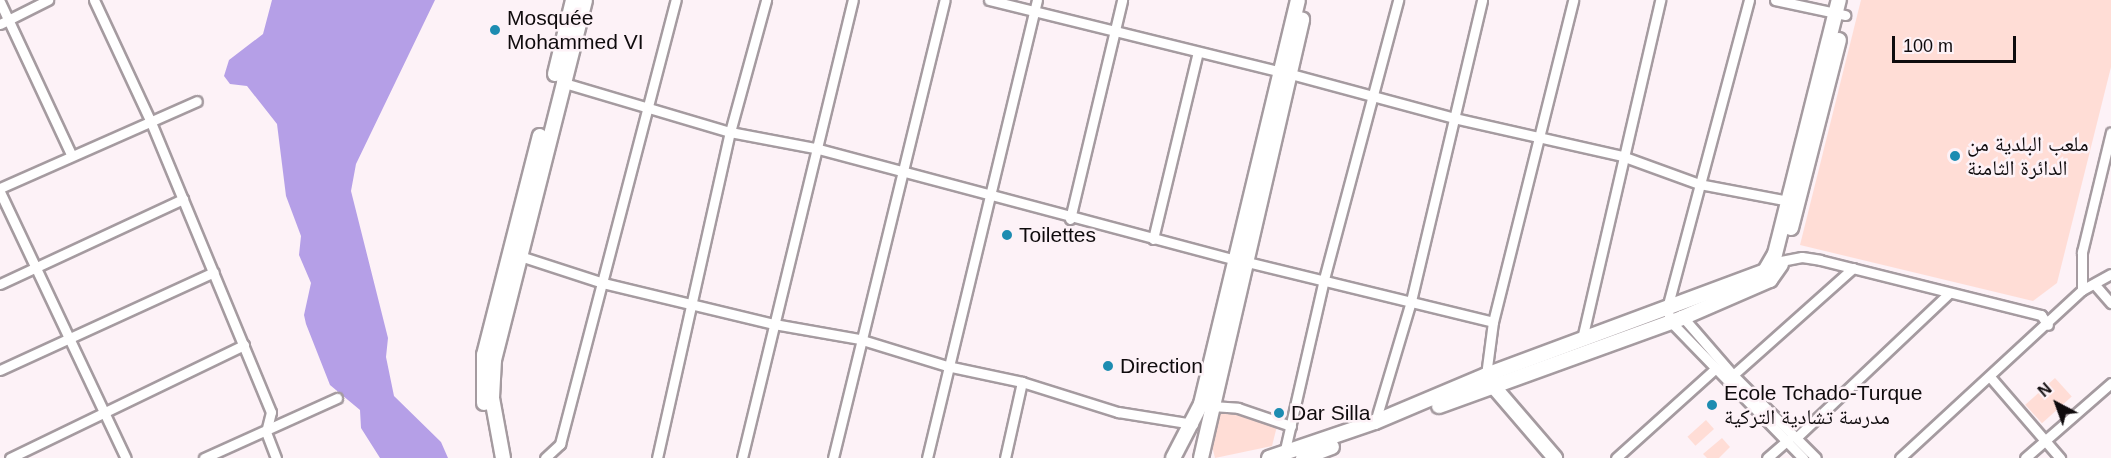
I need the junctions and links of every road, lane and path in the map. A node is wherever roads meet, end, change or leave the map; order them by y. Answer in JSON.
{"nodes":[{"id":1,"x":48,"y":0,"type":"edge"},
{"id":2,"x":94,"y":0,"type":"edge"},
{"id":3,"x":573,"y":0,"type":"edge"},
{"id":4,"x":585,"y":0,"type":"edge"},
{"id":5,"x":676,"y":0,"type":"edge"},
{"id":6,"x":766,"y":0,"type":"edge"},
{"id":7,"x":853,"y":0,"type":"edge"},
{"id":8,"x":945,"y":0,"type":"edge"},
{"id":9,"x":989,"y":0,"type":"edge"},
{"id":10,"x":1122,"y":0,"type":"edge"},
{"id":11,"x":1298,"y":0,"type":"edge"},
{"id":12,"x":1307,"y":0,"type":"edge"},
{"id":13,"x":1398,"y":0,"type":"edge"},
{"id":14,"x":1482,"y":0,"type":"edge"},
{"id":15,"x":1573,"y":0,"type":"edge"},
{"id":16,"x":1660,"y":0,"type":"edge"},
{"id":17,"x":1749,"y":0,"type":"edge"},
{"id":18,"x":1775,"y":0,"type":"edge"},
{"id":19,"x":1848,"y":0,"type":"edge"},
{"id":20,"x":0,"y":2,"type":"edge"},
{"id":21,"x":1036,"y":5,"type":"edge"},
{"id":22,"x":1840,"y":10,"type":"edge"},
{"id":23,"x":4,"y":22,"type":"edge"},
{"id":24,"x":1114,"y":31,"type":"junction"},
{"id":25,"x":1198,"y":52,"type":"junction"},
{"id":26,"x":1286,"y":72,"type":"junction"},
{"id":27,"x":558,"y":81,"type":"junction"},
{"id":28,"x":1373,"y":97,"type":"junction"},
{"id":29,"x":197,"y":101,"type":"dead end"},
{"id":30,"x":648,"y":108,"type":"junction"},
{"id":31,"x":1454,"y":118,"type":"junction"},
{"id":32,"x":150,"y":120,"type":"junction"},
{"id":33,"x":730,"y":132,"type":"junction"},
{"id":34,"x":2111,"y":132,"type":"edge"},
{"id":35,"x":1538,"y":137,"type":"junction"},
{"id":36,"x":815,"y":148,"type":"junction"},
{"id":37,"x":70,"y":154,"type":"junction"},
{"id":38,"x":1622,"y":156,"type":"junction"},
{"id":39,"x":2107,"y":160,"type":"edge"},
{"id":40,"x":905,"y":172,"type":"junction"},
{"id":41,"x":1699,"y":184,"type":"junction"},
{"id":42,"x":0,"y":190,"type":"edge"},
{"id":43,"x":988,"y":195,"type":"junction"},
{"id":44,"x":183,"y":199,"type":"junction"},
{"id":45,"x":1794,"y":202,"type":"junction"},
{"id":46,"x":1070,"y":219,"type":"junction"},
{"id":47,"x":1153,"y":239,"type":"junction"},
{"id":48,"x":520,"y":256,"type":"junction"},
{"id":49,"x":1242,"y":261,"type":"junction"},
{"id":50,"x":1781,"y":261,"type":"junction"},
{"id":51,"x":35,"y":268,"type":"junction"},
{"id":52,"x":1853,"y":268,"type":"junction"},
{"id":53,"x":214,"y":272,"type":"junction"},
{"id":54,"x":2111,"y":274,"type":"edge"},
{"id":55,"x":1324,"y":279,"type":"junction"},
{"id":56,"x":603,"y":283,"type":"junction"},
{"id":57,"x":0,"y":284,"type":"edge"},
{"id":58,"x":2096,"y":286,"type":"junction"},
{"id":59,"x":2082,"y":290,"type":"junction"},
{"id":60,"x":1948,"y":294,"type":"junction"},
{"id":61,"x":1411,"y":301,"type":"junction"},
{"id":62,"x":692,"y":303,"type":"junction"},
{"id":63,"x":2111,"y":303,"type":"edge"},
{"id":64,"x":1673,"y":311,"type":"junction"},
{"id":65,"x":1493,"y":322,"type":"junction"},
{"id":66,"x":774,"y":324,"type":"junction"},
{"id":67,"x":2048,"y":325,"type":"junction"},
{"id":68,"x":69,"y":338,"type":"junction"},
{"id":69,"x":859,"y":339,"type":"junction"},
{"id":70,"x":1582,"y":339,"type":"junction"},
{"id":71,"x":244,"y":345,"type":"junction"},
{"id":72,"x":947,"y":366,"type":"junction"},
{"id":73,"x":1715,"y":369,"type":"junction"},
{"id":74,"x":0,"y":370,"type":"edge"},
{"id":75,"x":1733,"y":375,"type":"junction"},
{"id":76,"x":1991,"y":378,"type":"junction"},
{"id":77,"x":1489,"y":380,"type":"junction"},
{"id":78,"x":1022,"y":382,"type":"junction"},
{"id":79,"x":2111,"y":383,"type":"edge"},
{"id":80,"x":337,"y":399,"type":"dead end"},
{"id":81,"x":1212,"y":406,"type":"junction"},
{"id":82,"x":104,"y":413,"type":"junction"},
{"id":83,"x":1375,"y":422,"type":"junction"},
{"id":84,"x":1193,"y":424,"type":"junction"},
{"id":85,"x":1291,"y":426,"type":"junction"},
{"id":86,"x":266,"y":432,"type":"junction"},
{"id":87,"x":1792,"y":438,"type":"junction"},
{"id":88,"x":2045,"y":440,"type":"junction"},
{"id":89,"x":1284,"y":454,"type":"junction"},
{"id":90,"x":1308,"y":457,"type":"edge"},
{"id":91,"x":10,"y":458,"type":"edge"},
{"id":92,"x":126,"y":458,"type":"edge"},
{"id":93,"x":204,"y":458,"type":"edge"},
{"id":94,"x":276,"y":458,"type":"edge"},
{"id":95,"x":494,"y":458,"type":"edge"},
{"id":96,"x":503,"y":458,"type":"edge"},
{"id":97,"x":545,"y":458,"type":"edge"},
{"id":98,"x":657,"y":458,"type":"edge"},
{"id":99,"x":741,"y":458,"type":"edge"},
{"id":100,"x":833,"y":458,"type":"edge"},
{"id":101,"x":927,"y":458,"type":"edge"},
{"id":102,"x":1005,"y":458,"type":"edge"},
{"id":103,"x":1173,"y":458,"type":"edge"},
{"id":104,"x":1201,"y":458,"type":"edge"},
{"id":105,"x":1269,"y":458,"type":"edge"},
{"id":106,"x":1555,"y":458,"type":"edge"},
{"id":107,"x":1616,"y":458,"type":"edge"},
{"id":108,"x":1767,"y":458,"type":"edge"},
{"id":109,"x":1803,"y":458,"type":"edge"},
{"id":110,"x":1816,"y":458,"type":"edge"},
{"id":111,"x":1900,"y":458,"type":"edge"},
{"id":112,"x":2025,"y":458,"type":"edge"},
{"id":113,"x":2060,"y":458,"type":"edge"}],
"edges":[{"from":1,"to":23,"type":"street"},
{"from":2,"to":32,"type":"street"},
{"from":3,"to":27,"type":"street"},
{"from":4,"to":27,"type":"street"},
{"from":5,"to":30,"type":"street"},
{"from":6,"to":33,"type":"street"},
{"from":7,"to":36,"type":"street"},
{"from":8,"to":40,"type":"street"},
{"from":9,"to":21,"type":"street"},
{"from":10,"to":24,"type":"street"},
{"from":11,"to":26,"type":"street"},
{"from":12,"to":26,"type":"street"},
{"from":13,"to":28,"type":"street"},
{"from":14,"to":31,"type":"street"},
{"from":15,"to":35,"type":"street"},
{"from":16,"to":38,"type":"street"},
{"from":17,"to":41,"type":"street"},
{"from":18,"to":22,"type":"street"},
{"from":19,"to":22,"type":"street"},
{"from":20,"to":23,"type":"street"},
{"from":21,"to":24,"type":"street"},
{"from":21,"to":43,"type":"street"},
{"from":22,"to":45,"type":"street"},
{"from":23,"to":37,"type":"street"},
{"from":24,"to":25,"type":"street"},
{"from":24,"to":46,"type":"street"},
{"from":25,"to":26,"type":"street"},
{"from":25,"to":47,"type":"street"},
{"from":26,"to":28,"type":"street"},
{"from":26,"to":49,"type":"street"},
{"from":27,"to":30,"type":"street"},
{"from":27,"to":48,"type":"street"},
{"from":27,"to":95,"type":"street"},
{"from":28,"to":31,"type":"street"},
{"from":28,"to":55,"type":"street"},
{"from":29,"to":32,"type":"street"},
{"from":30,"to":33,"type":"street"},
{"from":30,"to":56,"type":"street"},
{"from":31,"to":35,"type":"street"},
{"from":31,"to":61,"type":"street"},
{"from":32,"to":37,"type":"street"},
{"from":32,"to":44,"type":"street"},
{"from":33,"to":36,"type":"street"},
{"from":33,"to":62,"type":"street"},
{"from":34,"to":39,"type":"street"},
{"from":35,"to":38,"type":"street"},
{"from":35,"to":65,"type":"street"},
{"from":36,"to":40,"type":"street"},
{"from":36,"to":66,"type":"street"},
{"from":37,"to":42,"type":"street"},
{"from":38,"to":41,"type":"street"},
{"from":38,"to":70,"type":"street"},
{"from":39,"to":59,"type":"street"},
{"from":40,"to":43,"type":"street"},
{"from":40,"to":69,"type":"street"},
{"from":41,"to":45,"type":"street"},
{"from":41,"to":64,"type":"street"},
{"from":42,"to":51,"type":"street"},
{"from":43,"to":46,"type":"street"},
{"from":43,"to":72,"type":"street"},
{"from":44,"to":51,"type":"street"},
{"from":44,"to":53,"type":"street"},
{"from":45,"to":50,"type":"street"},
{"from":45,"to":64,"type":"street"},
{"from":46,"to":47,"type":"street"},
{"from":47,"to":49,"type":"street"},
{"from":48,"to":56,"type":"street"},
{"from":48,"to":96,"type":"street"},
{"from":49,"to":55,"type":"street"},
{"from":49,"to":81,"type":"street"},
{"from":49,"to":84,"type":"street"},
{"from":50,"to":52,"type":"street"},
{"from":50,"to":64,"type":"street"},
{"from":51,"to":57,"type":"street"},
{"from":51,"to":68,"type":"street"},
{"from":52,"to":60,"type":"street"},
{"from":52,"to":75,"type":"street"},
{"from":53,"to":68,"type":"street"},
{"from":53,"to":71,"type":"street"},
{"from":54,"to":58,"type":"street"},
{"from":55,"to":61,"type":"street"},
{"from":55,"to":85,"type":"street"},
{"from":56,"to":62,"type":"street"},
{"from":56,"to":97,"type":"street"},
{"from":58,"to":59,"type":"street"},
{"from":58,"to":63,"type":"street"},
{"from":59,"to":67,"type":"street"},
{"from":60,"to":67,"type":"street"},
{"from":60,"to":87,"type":"street"},
{"from":61,"to":65,"type":"street"},
{"from":61,"to":83,"type":"street"},
{"from":62,"to":66,"type":"street"},
{"from":62,"to":98,"type":"street"},
{"from":64,"to":70,"type":"street"},
{"from":64,"to":73,"type":"street"},
{"from":64,"to":75,"type":"street"},
{"from":64,"to":77,"type":"street"},
{"from":65,"to":77,"type":"street"},
{"from":66,"to":69,"type":"street"},
{"from":66,"to":99,"type":"street"},
{"from":67,"to":76,"type":"street"},
{"from":68,"to":74,"type":"street"},
{"from":68,"to":82,"type":"street"},
{"from":69,"to":72,"type":"street"},
{"from":69,"to":100,"type":"street"},
{"from":70,"to":77,"type":"street"},
{"from":71,"to":82,"type":"street"},
{"from":71,"to":86,"type":"street"},
{"from":72,"to":78,"type":"street"},
{"from":72,"to":101,"type":"street"},
{"from":73,"to":87,"type":"street"},
{"from":73,"to":107,"type":"street"},
{"from":75,"to":87,"type":"street"},
{"from":76,"to":88,"type":"street"},
{"from":76,"to":111,"type":"street"},
{"from":77,"to":83,"type":"street"},
{"from":77,"to":90,"type":"street"},
{"from":77,"to":106,"type":"street"},
{"from":78,"to":84,"type":"street"},
{"from":78,"to":102,"type":"street"},
{"from":79,"to":88,"type":"street"},
{"from":80,"to":86,"type":"street"},
{"from":81,"to":85,"type":"street"},
{"from":81,"to":104,"type":"street"},
{"from":82,"to":91,"type":"street"},
{"from":82,"to":92,"type":"street"},
{"from":83,"to":89,"type":"street"},
{"from":84,"to":103,"type":"street"},
{"from":85,"to":89,"type":"street"},
{"from":86,"to":93,"type":"street"},
{"from":86,"to":94,"type":"street"},
{"from":87,"to":108,"type":"street"},
{"from":87,"to":109,"type":"street"},
{"from":87,"to":110,"type":"street"},
{"from":88,"to":112,"type":"street"},
{"from":88,"to":113,"type":"street"},
{"from":89,"to":105,"type":"street"}]}
